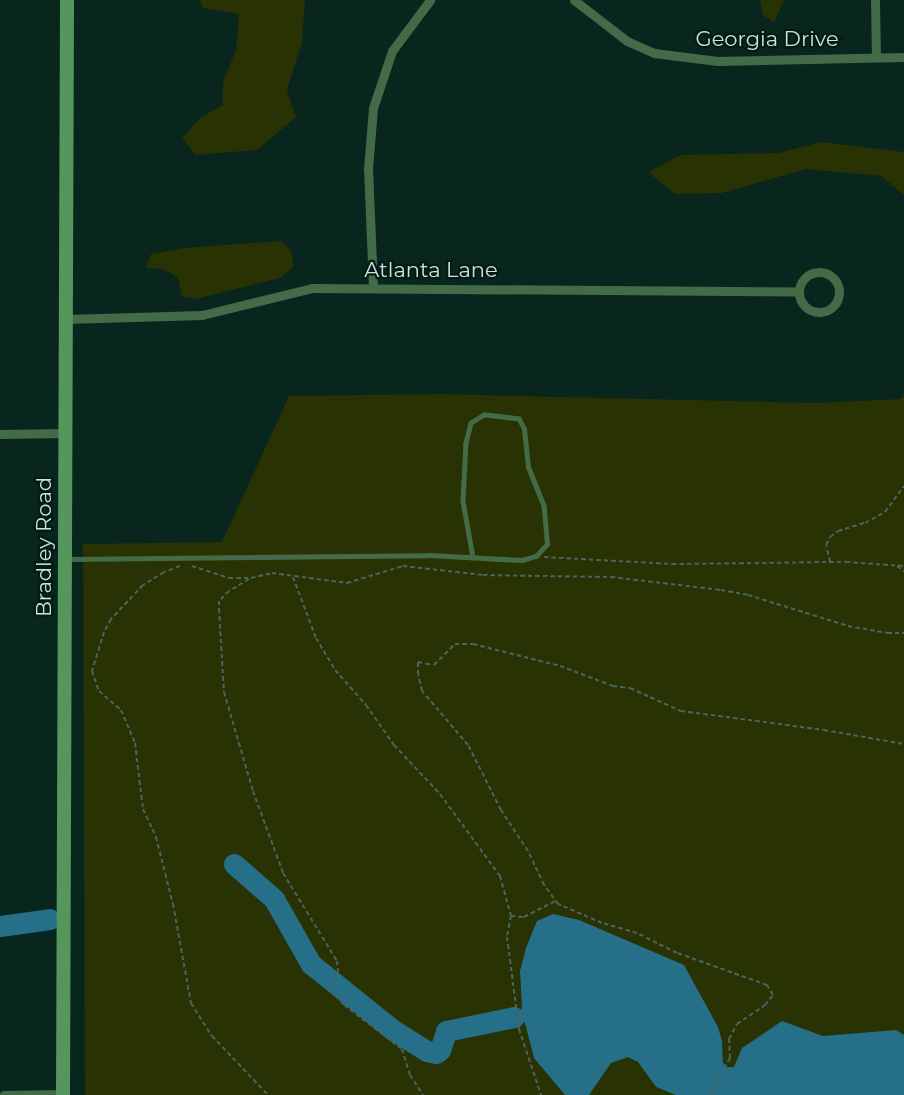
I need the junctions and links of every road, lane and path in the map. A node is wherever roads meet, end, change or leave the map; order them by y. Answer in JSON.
{"nodes":[{"id":1,"x":67,"y":0,"type":"edge"},
{"id":2,"x":430,"y":0,"type":"edge"},
{"id":3,"x":574,"y":0,"type":"edge"},
{"id":4,"x":875,"y":0,"type":"edge"},
{"id":5,"x":876,"y":57,"type":"junction"},
{"id":6,"x":904,"y":57,"type":"edge"},
{"id":7,"x":373,"y":287,"type":"junction"},
{"id":8,"x":799,"y":291,"type":"junction"},
{"id":9,"x":66,"y":319,"type":"junction"},
{"id":10,"x":65,"y":433,"type":"junction"},
{"id":11,"x":0,"y":434,"type":"edge"},
{"id":12,"x":904,"y":486,"type":"edge"},
{"id":13,"x":536,"y":556,"type":"junction"},
{"id":14,"x":473,"y":557,"type":"junction"},
{"id":15,"x":65,"y":559,"type":"junction"},
{"id":16,"x":830,"y":562,"type":"junction"},
{"id":17,"x":180,"y":566,"type":"dead end"},
{"id":18,"x":191,"y":566,"type":"dead end"},
{"id":19,"x":896,"y":566,"type":"junction"},
{"id":20,"x":904,"y":566,"type":"edge"},
{"id":21,"x":904,"y":571,"type":"edge"},
{"id":22,"x":293,"y":577,"type":"junction"},
{"id":23,"x":251,"y":578,"type":"junction"},
{"id":24,"x":904,"y":633,"type":"edge"},
{"id":25,"x":904,"y":744,"type":"edge"},
{"id":26,"x":556,"y":900,"type":"junction"},
{"id":27,"x":511,"y":916,"type":"junction"},
{"id":28,"x":63,"y":1094,"type":"edge"},
{"id":29,"x":4,"y":1095,"type":"edge"},
{"id":30,"x":268,"y":1095,"type":"edge"},
{"id":31,"x":423,"y":1095,"type":"edge"},
{"id":32,"x":541,"y":1095,"type":"edge"},
{"id":33,"x":710,"y":1095,"type":"edge"}],
"edges":[{"from":1,"to":9,"type":"street","name":"Bradley Road"},
{"from":2,"to":7,"type":"street"},
{"from":3,"to":5,"type":"street","name":"Georgia Drive"},
{"from":4,"to":5,"type":"street"},
{"from":5,"to":6,"type":"street","name":"Georgia Drive"},
{"from":7,"to":8,"type":"street","name":"Atlanta Lane"},
{"from":7,"to":9,"type":"street","name":"Atlanta Lane"},
{"from":8,"to":8,"type":"street"},
{"from":9,"to":10,"type":"street","name":"Bradley Road"},
{"from":10,"to":11,"type":"street"},
{"from":10,"to":15,"type":"street","name":"Bradley Road"},
{"from":12,"to":16,"type":"path"},
{"from":13,"to":14,"type":"lane"},
{"from":13,"to":14,"type":"lane"},
{"from":13,"to":16,"type":"path"},
{"from":14,"to":15,"type":"lane"},
{"from":15,"to":28,"type":"street","name":"Bradley Road"},
{"from":16,"to":19,"type":"path"},
{"from":17,"to":30,"type":"path"},
{"from":18,"to":23,"type":"path"},
{"from":19,"to":20,"type":"path"},
{"from":19,"to":21,"type":"path"},
{"from":22,"to":23,"type":"path"},
{"from":22,"to":24,"type":"path"},
{"from":22,"to":27,"type":"path"},
{"from":23,"to":31,"type":"path"},
{"from":25,"to":26,"type":"path"},
{"from":26,"to":27,"type":"path"},
{"from":26,"to":33,"type":"path"},
{"from":27,"to":32,"type":"path"},
{"from":28,"to":29,"type":"street"}]}
